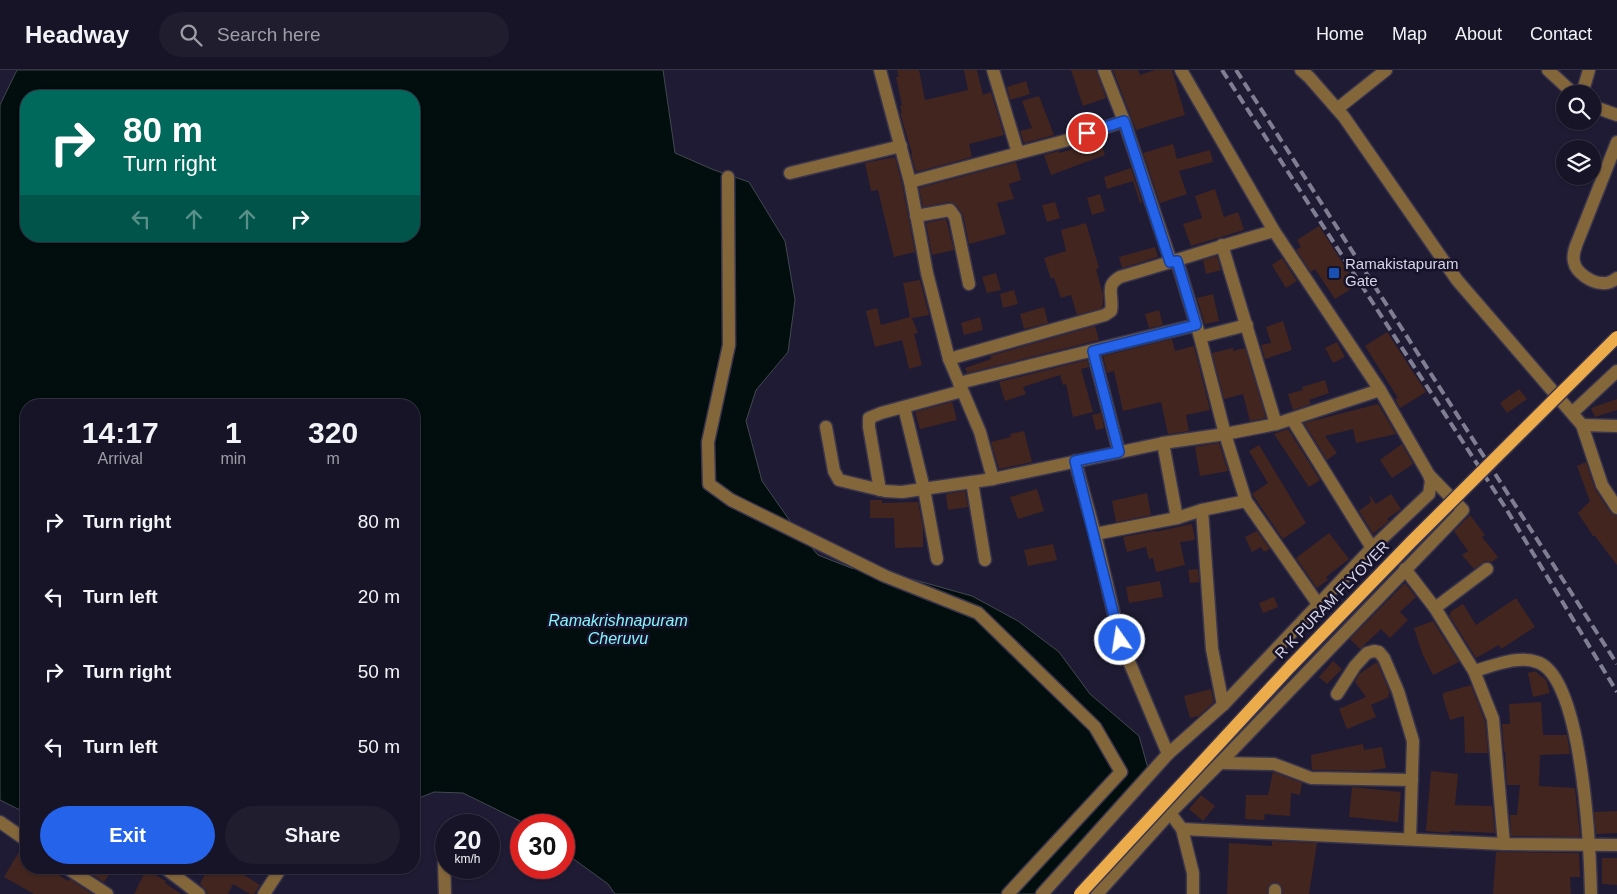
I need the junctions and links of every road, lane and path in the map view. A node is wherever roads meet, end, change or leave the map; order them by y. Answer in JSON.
{"nodes":[{"id":1,"x":880,"y":70,"type":"edge"},
{"id":2,"x":993,"y":70,"type":"edge"},
{"id":3,"x":1104,"y":70,"type":"edge"},
{"id":4,"x":1181,"y":70,"type":"edge"},
{"id":5,"x":1301,"y":70,"type":"edge"},
{"id":6,"x":1386,"y":70,"type":"edge"},
{"id":7,"x":1548,"y":70,"type":"edge"},
{"id":8,"x":1589,"y":70,"type":"edge"},
{"id":9,"x":1564,"y":85,"type":"edge"},
{"id":10,"x":1585,"y":85,"type":"edge"},
{"id":11,"x":1336,"y":108,"type":"junction"},
{"id":12,"x":1601,"y":109,"type":"edge"},
{"id":13,"x":1617,"y":115,"type":"edge"},
{"id":14,"x":1124,"y":121,"type":"junction"},
{"id":15,"x":1617,"y":142,"type":"edge"},
{"id":16,"x":901,"y":146,"type":"junction"},
{"id":17,"x":1018,"y":152,"type":"junction"},
{"id":18,"x":790,"y":172,"type":"dead end"},
{"id":19,"x":728,"y":177,"type":"dead end"},
{"id":20,"x":910,"y":182,"type":"junction"},
{"id":21,"x":916,"y":216,"type":"junction"},
{"id":22,"x":1274,"y":230,"type":"junction"},
{"id":23,"x":1222,"y":246,"type":"junction"},
{"id":24,"x":1174,"y":262,"type":"junction"},
{"id":25,"x":1617,"y":278,"type":"edge"},
{"id":26,"x":969,"y":284,"type":"dead end"},
{"id":27,"x":1247,"y":325,"type":"junction"},
{"id":28,"x":1198,"y":331,"type":"junction"},
{"id":29,"x":1617,"y":337,"type":"edge"},
{"id":30,"x":1093,"y":351,"type":"junction"},
{"id":31,"x":949,"y":359,"type":"junction"},
{"id":32,"x":1617,"y":371,"type":"edge"},
{"id":33,"x":961,"y":387,"type":"junction"},
{"id":34,"x":1380,"y":390,"type":"junction"},
{"id":35,"x":904,"y":407,"type":"junction"},
{"id":36,"x":1572,"y":413,"type":"junction"},
{"id":37,"x":1292,"y":419,"type":"junction"},
{"id":38,"x":1276,"y":424,"type":"junction"},
{"id":39,"x":1582,"y":425,"type":"junction"},
{"id":40,"x":826,"y":426,"type":"dead end"},
{"id":41,"x":1617,"y":426,"type":"edge"},
{"id":42,"x":1225,"y":434,"type":"junction"},
{"id":43,"x":1162,"y":443,"type":"junction"},
{"id":44,"x":1119,"y":452,"type":"junction"},
{"id":45,"x":1075,"y":461,"type":"junction"},
{"id":46,"x":1429,"y":475,"type":"junction"},
{"id":47,"x":993,"y":478,"type":"junction"},
{"id":48,"x":972,"y":482,"type":"junction"},
{"id":49,"x":924,"y":489,"type":"junction"},
{"id":50,"x":880,"y":490,"type":"junction"},
{"id":51,"x":1246,"y":501,"type":"junction"},
{"id":52,"x":1617,"y":508,"type":"edge"},
{"id":53,"x":1202,"y":510,"type":"junction"},
{"id":54,"x":1177,"y":518,"type":"junction"},
{"id":55,"x":1095,"y":534,"type":"junction"},
{"id":56,"x":1372,"y":548,"type":"junction"},
{"id":57,"x":937,"y":559,"type":"dead end"},
{"id":58,"x":985,"y":560,"type":"dead end"},
{"id":59,"x":1405,"y":569,"type":"junction"},
{"id":60,"x":1487,"y":570,"type":"dead end"},
{"id":61,"x":1318,"y":604,"type":"junction"},
{"id":62,"x":1435,"y":608,"type":"junction"},
{"id":63,"x":1474,"y":671,"type":"junction"},
{"id":64,"x":1337,"y":694,"type":"dead end"},
{"id":65,"x":1223,"y":705,"type":"junction"},
{"id":66,"x":1168,"y":754,"type":"junction"},
{"id":67,"x":1220,"y":763,"type":"junction"},
{"id":68,"x":1121,"y":772,"type":"junction"},
{"id":69,"x":1412,"y":780,"type":"junction"},
{"id":70,"x":1136,"y":789,"type":"junction"},
{"id":71,"x":1170,"y":812,"type":"junction"},
{"id":72,"x":0,"y":822,"type":"edge"},
{"id":73,"x":1182,"y":829,"type":"junction"},
{"id":74,"x":20,"y":836,"type":"edge"},
{"id":75,"x":1410,"y":840,"type":"junction"},
{"id":76,"x":1504,"y":844,"type":"junction"},
{"id":77,"x":1590,"y":845,"type":"junction"},
{"id":78,"x":1617,"y":845,"type":"edge"},
{"id":79,"x":76,"y":874,"type":"edge"},
{"id":80,"x":174,"y":874,"type":"edge"},
{"id":81,"x":277,"y":874,"type":"edge"},
{"id":82,"x":445,"y":879,"type":"edge"},
{"id":83,"x":107,"y":894,"type":"edge"},
{"id":84,"x":199,"y":894,"type":"edge"},
{"id":85,"x":264,"y":894,"type":"edge"},
{"id":86,"x":445,"y":894,"type":"edge"},
{"id":87,"x":1008,"y":894,"type":"edge"},
{"id":88,"x":1042,"y":894,"type":"edge"},
{"id":89,"x":1080,"y":894,"type":"edge"},
{"id":90,"x":1097,"y":894,"type":"edge"},
{"id":91,"x":1193,"y":894,"type":"edge"},
{"id":92,"x":1591,"y":894,"type":"edge"}],
"edges":[{"from":1,"to":16,"type":"street"},
{"from":2,"to":17,"type":"street"},
{"from":3,"to":14,"type":"street"},
{"from":4,"to":22,"type":"street"},
{"from":5,"to":11,"type":"street"},
{"from":6,"to":11,"type":"street"},
{"from":7,"to":9,"type":"street"},
{"from":8,"to":10,"type":"street"},
{"from":11,"to":36,"type":"street"},
{"from":12,"to":13,"type":"street"},
{"from":14,"to":17,"type":"street"},
{"from":14,"to":24,"type":"street"},
{"from":15,"to":25,"type":"street"},
{"from":16,"to":18,"type":"street"},
{"from":16,"to":20,"type":"street"},
{"from":17,"to":20,"type":"street"},
{"from":19,"to":68,"type":"street"},
{"from":20,"to":21,"type":"street"},
{"from":21,"to":26,"type":"street"},
{"from":21,"to":31,"type":"street"},
{"from":22,"to":23,"type":"street"},
{"from":22,"to":34,"type":"street"},
{"from":23,"to":24,"type":"street"},
{"from":23,"to":27,"type":"street"},
{"from":24,"to":28,"type":"street"},
{"from":24,"to":31,"type":"street"},
{"from":27,"to":28,"type":"street"},
{"from":27,"to":38,"type":"street"},
{"from":28,"to":30,"type":"street"},
{"from":28,"to":42,"type":"street"},
{"from":29,"to":89,"type":"main road","name":"R K PURAM FLYOVER","bridge":true},
{"from":30,"to":33,"type":"street"},
{"from":30,"to":44,"type":"street"},
{"from":31,"to":33,"type":"street"},
{"from":32,"to":36,"type":"street"},
{"from":33,"to":35,"type":"street"},
{"from":33,"to":47,"type":"street"},
{"from":34,"to":37,"type":"street"},
{"from":34,"to":46,"type":"street"},
{"from":35,"to":49,"type":"street"},
{"from":35,"to":50,"type":"street"},
{"from":36,"to":39,"type":"street"},
{"from":37,"to":38,"type":"street"},
{"from":37,"to":56,"type":"street"},
{"from":38,"to":42,"type":"street"},
{"from":39,"to":41,"type":"street"},
{"from":39,"to":52,"type":"street"},
{"from":40,"to":50,"type":"street"},
{"from":42,"to":43,"type":"street"},
{"from":42,"to":51,"type":"street"},
{"from":43,"to":44,"type":"street"},
{"from":43,"to":54,"type":"street"},
{"from":44,"to":45,"type":"street"},
{"from":45,"to":47,"type":"street"},
{"from":45,"to":55,"type":"street"},
{"from":46,"to":56,"type":"street"},
{"from":46,"to":59,"type":"street"},
{"from":47,"to":48,"type":"street"},
{"from":48,"to":49,"type":"street"},
{"from":48,"to":58,"type":"street"},
{"from":49,"to":50,"type":"street"},
{"from":49,"to":57,"type":"street"},
{"from":51,"to":53,"type":"street"},
{"from":51,"to":61,"type":"street"},
{"from":53,"to":54,"type":"street"},
{"from":53,"to":65,"type":"street"},
{"from":54,"to":55,"type":"street"},
{"from":55,"to":66,"type":"street"},
{"from":56,"to":61,"type":"street"},
{"from":59,"to":62,"type":"street"},
{"from":59,"to":67,"type":"street"},
{"from":60,"to":62,"type":"street"},
{"from":61,"to":65,"type":"street"},
{"from":62,"to":63,"type":"street"},
{"from":63,"to":76,"type":"street"},
{"from":63,"to":77,"type":"street"},
{"from":64,"to":69,"type":"street"},
{"from":65,"to":66,"type":"street"},
{"from":66,"to":70,"type":"street"},
{"from":67,"to":69,"type":"street"},
{"from":67,"to":71,"type":"street"},
{"from":68,"to":70,"type":"street"},
{"from":68,"to":87,"type":"street"},
{"from":69,"to":75,"type":"street"},
{"from":70,"to":88,"type":"street"},
{"from":71,"to":73,"type":"street"},
{"from":71,"to":90,"type":"street"},
{"from":72,"to":74,"type":"street"},
{"from":73,"to":75,"type":"street"},
{"from":73,"to":91,"type":"street"},
{"from":75,"to":76,"type":"street"},
{"from":76,"to":77,"type":"street"},
{"from":77,"to":78,"type":"street"},
{"from":77,"to":92,"type":"street"},
{"from":79,"to":83,"type":"street"},
{"from":80,"to":84,"type":"street"},
{"from":81,"to":85,"type":"street"},
{"from":82,"to":86,"type":"street"}]}
